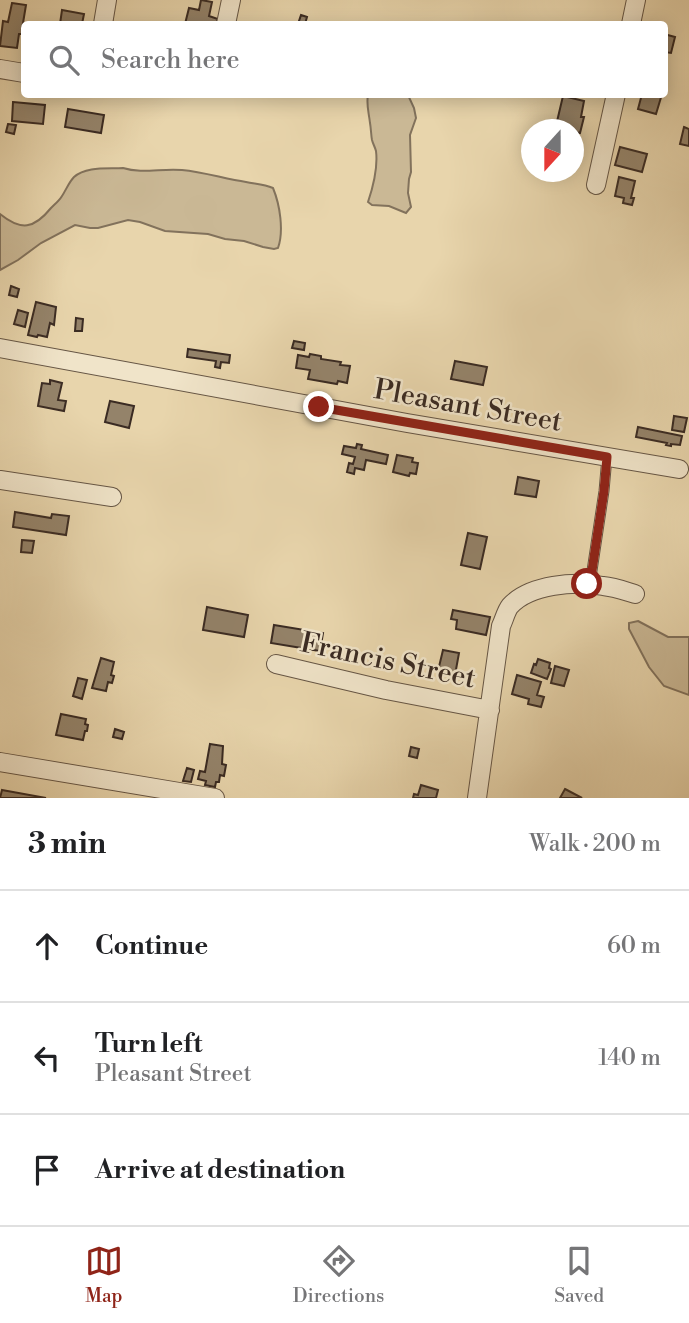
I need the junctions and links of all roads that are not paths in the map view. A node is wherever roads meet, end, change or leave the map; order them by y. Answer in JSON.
{"nodes":[{"id":1,"x":107,"y":0,"type":"edge"},
{"id":2,"x":231,"y":0,"type":"edge"},
{"id":3,"x":636,"y":0,"type":"edge"},
{"id":4,"x":104,"y":21,"type":"edge"},
{"id":5,"x":227,"y":21,"type":"edge"},
{"id":6,"x":632,"y":21,"type":"edge"},
{"id":7,"x":0,"y":69,"type":"edge"},
{"id":8,"x":21,"y":72,"type":"edge"},
{"id":9,"x":615,"y":98,"type":"edge"},
{"id":10,"x":596,"y":185,"type":"dead end"},
{"id":11,"x":0,"y":348,"type":"edge"},
{"id":12,"x":607,"y":457,"type":"junction"},
{"id":13,"x":679,"y":469,"type":"dead end"},
{"id":14,"x":0,"y":480,"type":"edge"},
{"id":15,"x":112,"y":497,"type":"dead end"},
{"id":16,"x":590,"y":584,"type":"junction"},
{"id":17,"x":635,"y":594,"type":"dead end"},
{"id":18,"x":276,"y":664,"type":"dead end"},
{"id":19,"x":490,"y":710,"type":"junction"},
{"id":20,"x":0,"y":762,"type":"edge"},
{"id":21,"x":215,"y":798,"type":"edge"},
{"id":22,"x":477,"y":798,"type":"edge"}],
"edges":[{"from":1,"to":4,"type":"street"},
{"from":2,"to":5,"type":"street"},
{"from":3,"to":6,"type":"street"},
{"from":7,"to":8,"type":"street"},
{"from":9,"to":10,"type":"street"},
{"from":11,"to":12,"type":"street","name":"Pleasant Street"},
{"from":12,"to":13,"type":"street","name":"Pleasant Street"},
{"from":12,"to":16,"type":"lane"},
{"from":14,"to":15,"type":"street"},
{"from":16,"to":17,"type":"street"},
{"from":16,"to":19,"type":"street"},
{"from":18,"to":19,"type":"street","name":"Francis Street"},
{"from":19,"to":22,"type":"street"},
{"from":20,"to":21,"type":"street"}]}
